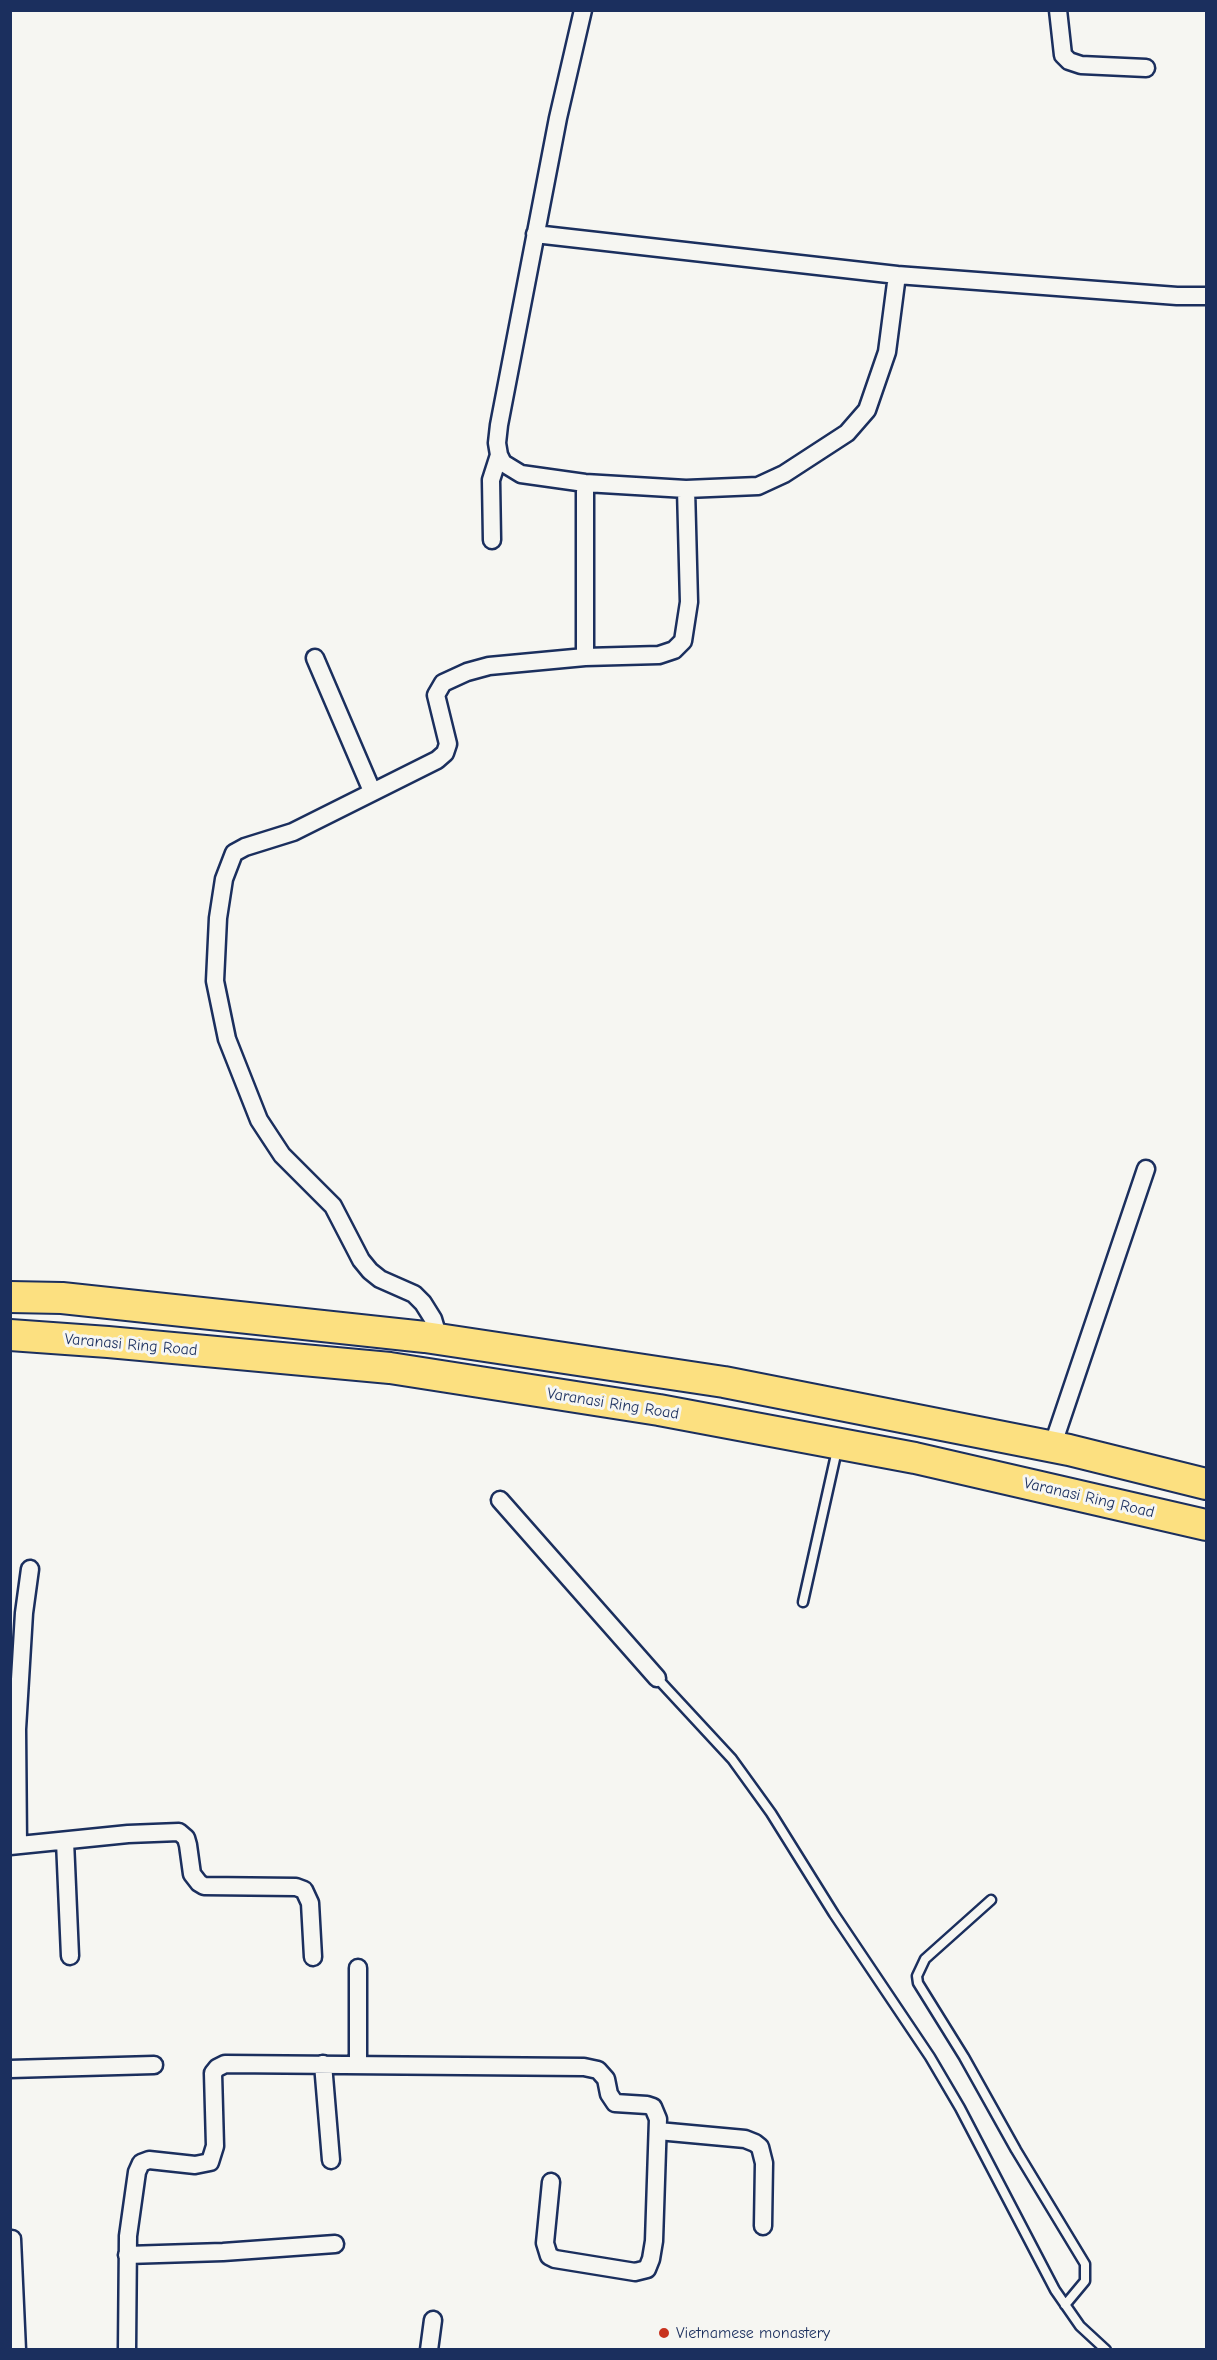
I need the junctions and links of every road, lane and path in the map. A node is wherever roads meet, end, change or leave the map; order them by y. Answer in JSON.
{"nodes":[{"id":1,"x":583,"y":10,"type":"edge"},
{"id":2,"x":1058,"y":10,"type":"edge"},
{"id":3,"x":1146,"y":68,"type":"dead end"},
{"id":4,"x":535,"y":234,"type":"junction"},
{"id":5,"x":897,"y":275,"type":"junction"},
{"id":6,"x":1206,"y":296,"type":"edge"},
{"id":7,"x":499,"y":455,"type":"junction"},
{"id":8,"x":585,"y":483,"type":"junction"},
{"id":9,"x":686,"y":489,"type":"junction"},
{"id":10,"x":492,"y":540,"type":"dead end"},
{"id":11,"x":585,"y":657,"type":"junction"},
{"id":12,"x":315,"y":658,"type":"dead end"},
{"id":13,"x":372,"y":791,"type":"junction"},
{"id":14,"x":1146,"y":1169,"type":"dead end"},
{"id":15,"x":10,"y":1297,"type":"edge"},
{"id":16,"x":10,"y":1335,"type":"edge"},
{"id":17,"x":439,"y":1339,"type":"junction"},
{"id":18,"x":838,"y":1444,"type":"junction"},
{"id":19,"x":1052,"y":1446,"type":"junction"},
{"id":20,"x":1206,"y":1484,"type":"edge"},
{"id":21,"x":500,"y":1500,"type":"dead end"},
{"id":22,"x":1206,"y":1525,"type":"edge"},
{"id":23,"x":30,"y":1569,"type":"dead end"},
{"id":24,"x":803,"y":1602,"type":"dead end"},
{"id":25,"x":17,"y":1613,"type":"edge"},
{"id":26,"x":657,"y":1678,"type":"joint"},
{"id":27,"x":65,"y":1841,"type":"junction"},
{"id":28,"x":14,"y":1846,"type":"edge"},
{"id":29,"x":991,"y":1900,"type":"dead end"},
{"id":30,"x":70,"y":1956,"type":"dead end"},
{"id":31,"x":313,"y":1957,"type":"dead end"},
{"id":32,"x":358,"y":1968,"type":"dead end"},
{"id":33,"x":323,"y":2064,"type":"junction"},
{"id":34,"x":358,"y":2064,"type":"junction"},
{"id":35,"x":154,"y":2065,"type":"dead end"},
{"id":36,"x":10,"y":2069,"type":"edge"},
{"id":37,"x":658,"y":2131,"type":"junction"},
{"id":38,"x":331,"y":2160,"type":"dead end"},
{"id":39,"x":551,"y":2182,"type":"dead end"},
{"id":40,"x":763,"y":2226,"type":"dead end"},
{"id":41,"x":12,"y":2239,"type":"edge"},
{"id":42,"x":335,"y":2244,"type":"dead end"},
{"id":43,"x":127,"y":2255,"type":"junction"},
{"id":44,"x":1065,"y":2305,"type":"junction"},
{"id":45,"x":433,"y":2320,"type":"dead end"},
{"id":46,"x":17,"y":2349,"type":"edge"},
{"id":47,"x":127,"y":2349,"type":"edge"},
{"id":48,"x":429,"y":2349,"type":"edge"},
{"id":49,"x":1106,"y":2349,"type":"edge"}],
"edges":[{"from":1,"to":4,"type":"street"},
{"from":2,"to":3,"type":"street"},
{"from":4,"to":5,"type":"street"},
{"from":4,"to":7,"type":"street"},
{"from":5,"to":6,"type":"street"},
{"from":5,"to":9,"type":"street"},
{"from":7,"to":8,"type":"street"},
{"from":7,"to":10,"type":"street"},
{"from":8,"to":9,"type":"street"},
{"from":8,"to":11,"type":"street"},
{"from":9,"to":11,"type":"street"},
{"from":11,"to":13,"type":"street"},
{"from":12,"to":13,"type":"street"},
{"from":13,"to":17,"type":"street"},
{"from":14,"to":19,"type":"street"},
{"from":15,"to":17,"type":"highway"},
{"from":16,"to":18,"type":"highway","name":"Varanasi Ring Road"},
{"from":17,"to":19,"type":"highway"},
{"from":18,"to":22,"type":"highway","name":"Varanasi Ring Road"},
{"from":18,"to":24,"type":"lane"},
{"from":19,"to":20,"type":"highway"},
{"from":21,"to":26,"type":"street"},
{"from":23,"to":25,"type":"street"},
{"from":25,"to":28,"type":"street"},
{"from":26,"to":44,"type":"lane"},
{"from":27,"to":28,"type":"street"},
{"from":27,"to":30,"type":"street"},
{"from":27,"to":31,"type":"street"},
{"from":29,"to":44,"type":"lane"},
{"from":32,"to":34,"type":"street"},
{"from":33,"to":34,"type":"street"},
{"from":33,"to":38,"type":"street"},
{"from":33,"to":43,"type":"street"},
{"from":34,"to":37,"type":"street"},
{"from":35,"to":36,"type":"street"},
{"from":37,"to":39,"type":"street"},
{"from":37,"to":40,"type":"street"},
{"from":41,"to":46,"type":"street"},
{"from":42,"to":43,"type":"street"},
{"from":43,"to":47,"type":"street"},
{"from":44,"to":49,"type":"lane"},
{"from":45,"to":48,"type":"street"}]}
